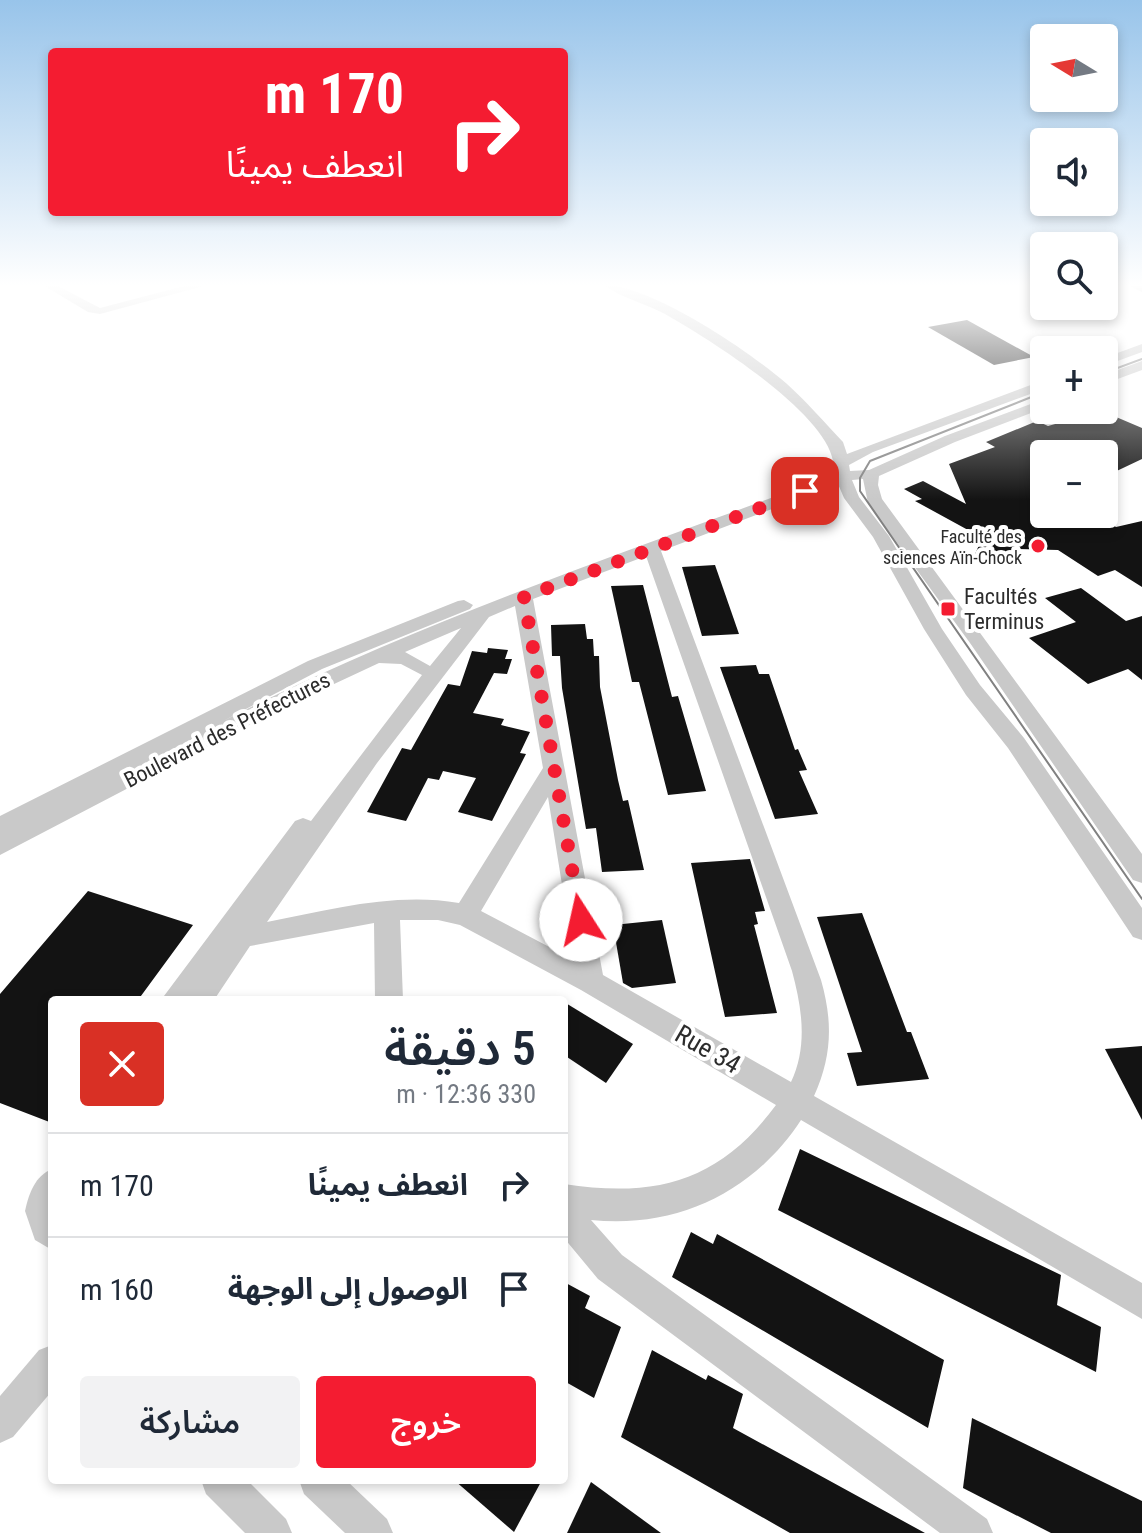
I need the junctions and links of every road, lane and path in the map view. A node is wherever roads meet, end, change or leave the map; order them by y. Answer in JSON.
{"nodes":[{"id":1,"x":723,"y":357,"type":"edge"},
{"id":2,"x":1142,"y":365,"type":"edge"},
{"id":3,"x":1118,"y":374,"type":"edge"},
{"id":4,"x":1030,"y":389,"type":"edge"},
{"id":5,"x":1030,"y":408,"type":"edge"},
{"id":6,"x":868,"y":449,"type":"junction"},
{"id":7,"x":829,"y":450,"type":"junction"},
{"id":8,"x":843,"y":470,"type":"junction"},
{"id":9,"x":872,"y":474,"type":"junction"},
{"id":10,"x":805,"y":491,"type":"junction"},
{"id":11,"x":852,"y":498,"type":"junction"},
{"id":12,"x":652,"y":548,"type":"junction"},
{"id":13,"x":524,"y":597,"type":"junction"},
{"id":14,"x":484,"y":604,"type":"junction"},
{"id":15,"x":457,"y":615,"type":"junction"},
{"id":16,"x":375,"y":657,"type":"junction"},
{"id":17,"x":422,"y":669,"type":"junction"},
{"id":18,"x":555,"y":766,"type":"junction"},
{"id":19,"x":0,"y":826,"type":"edge"},
{"id":20,"x":0,"y":846,"type":"edge"},
{"id":21,"x":1142,"y":873,"type":"edge"},
{"id":22,"x":387,"y":910,"type":"junction"},
{"id":23,"x":465,"y":915,"type":"junction"},
{"id":24,"x":1142,"y":929,"type":"edge"},
{"id":25,"x":242,"y":937,"type":"junction"},
{"id":26,"x":591,"y":982,"type":"junction"},
{"id":27,"x":178,"y":996,"type":"edge"},
{"id":28,"x":201,"y":996,"type":"edge"},
{"id":29,"x":389,"y":996,"type":"edge"},
{"id":30,"x":797,"y":1101,"type":"junction"},
{"id":31,"x":48,"y":1192,"type":"edge"},
{"id":32,"x":568,"y":1202,"type":"edge"},
{"id":33,"x":568,"y":1211,"type":"edge"},
{"id":34,"x":48,"y":1231,"type":"edge"},
{"id":35,"x":1142,"y":1302,"type":"edge"},
{"id":36,"x":48,"y":1368,"type":"edge"},
{"id":37,"x":0,"y":1424,"type":"edge"},
{"id":38,"x":224,"y":1484,"type":"edge"},
{"id":39,"x":322,"y":1484,"type":"edge"},
{"id":40,"x":272,"y":1533,"type":"edge"},
{"id":41,"x":373,"y":1533,"type":"edge"},
{"id":42,"x":973,"y":1533,"type":"edge"}],
"edges":[{"from":1,"to":7,"type":"street"},
{"from":2,"to":3,"type":"street"},
{"from":4,"to":6,"type":"street","name":"Boulevard des Préfectures"},
{"from":5,"to":9,"type":"street","name":"Boulevard des Préfectures"},
{"from":6,"to":7,"type":"street"},
{"from":6,"to":8,"type":"street","name":"Boulevard des Préfectures"},
{"from":7,"to":8,"type":"street"},
{"from":8,"to":9,"type":"street","name":"Boulevard des Préfectures"},
{"from":8,"to":10,"type":"street","name":"Boulevard des Préfectures"},
{"from":8,"to":11,"type":"street"},
{"from":8,"to":14,"type":"street","name":"Boulevard des Préfectures"},
{"from":9,"to":21,"type":"street"},
{"from":10,"to":11,"type":"street"},
{"from":10,"to":12,"type":"street","name":"Boulevard des Préfectures"},
{"from":11,"to":24,"type":"street"},
{"from":12,"to":13,"type":"street","name":"Boulevard des Préfectures"},
{"from":12,"to":30,"type":"street"},
{"from":13,"to":14,"type":"street","name":"Boulevard des Préfectures"},
{"from":13,"to":18,"type":"street"},
{"from":14,"to":15,"type":"street","name":"Boulevard des Préfectures"},
{"from":14,"to":25,"type":"street","name":"Boulevard des Préfectures"},
{"from":15,"to":16,"type":"street","name":"Boulevard des Préfectures"},
{"from":15,"to":17,"type":"street","name":"Boulevard des Préfectures"},
{"from":15,"to":19,"type":"street","name":"Boulevard des Préfectures"},
{"from":16,"to":17,"type":"street"},
{"from":16,"to":20,"type":"street","name":"Boulevard des Préfectures"},
{"from":17,"to":27,"type":"street","name":"Boulevard des Préfectures"},
{"from":18,"to":23,"type":"street"},
{"from":18,"to":26,"type":"street"},
{"from":22,"to":23,"type":"street","name":"Rue 34"},
{"from":22,"to":25,"type":"street","name":"Rue 34"},
{"from":22,"to":29,"type":"street"},
{"from":23,"to":26,"type":"street","name":"Rue 34"},
{"from":25,"to":28,"type":"street","name":"Boulevard des Préfectures"},
{"from":26,"to":30,"type":"street","name":"Rue 34"},
{"from":30,"to":32,"type":"street"},
{"from":30,"to":35,"type":"street","name":"Rue 34"},
{"from":31,"to":34,"type":"street"},
{"from":33,"to":42,"type":"street"},
{"from":36,"to":37,"type":"street"},
{"from":38,"to":40,"type":"street"},
{"from":39,"to":41,"type":"street"}]}
